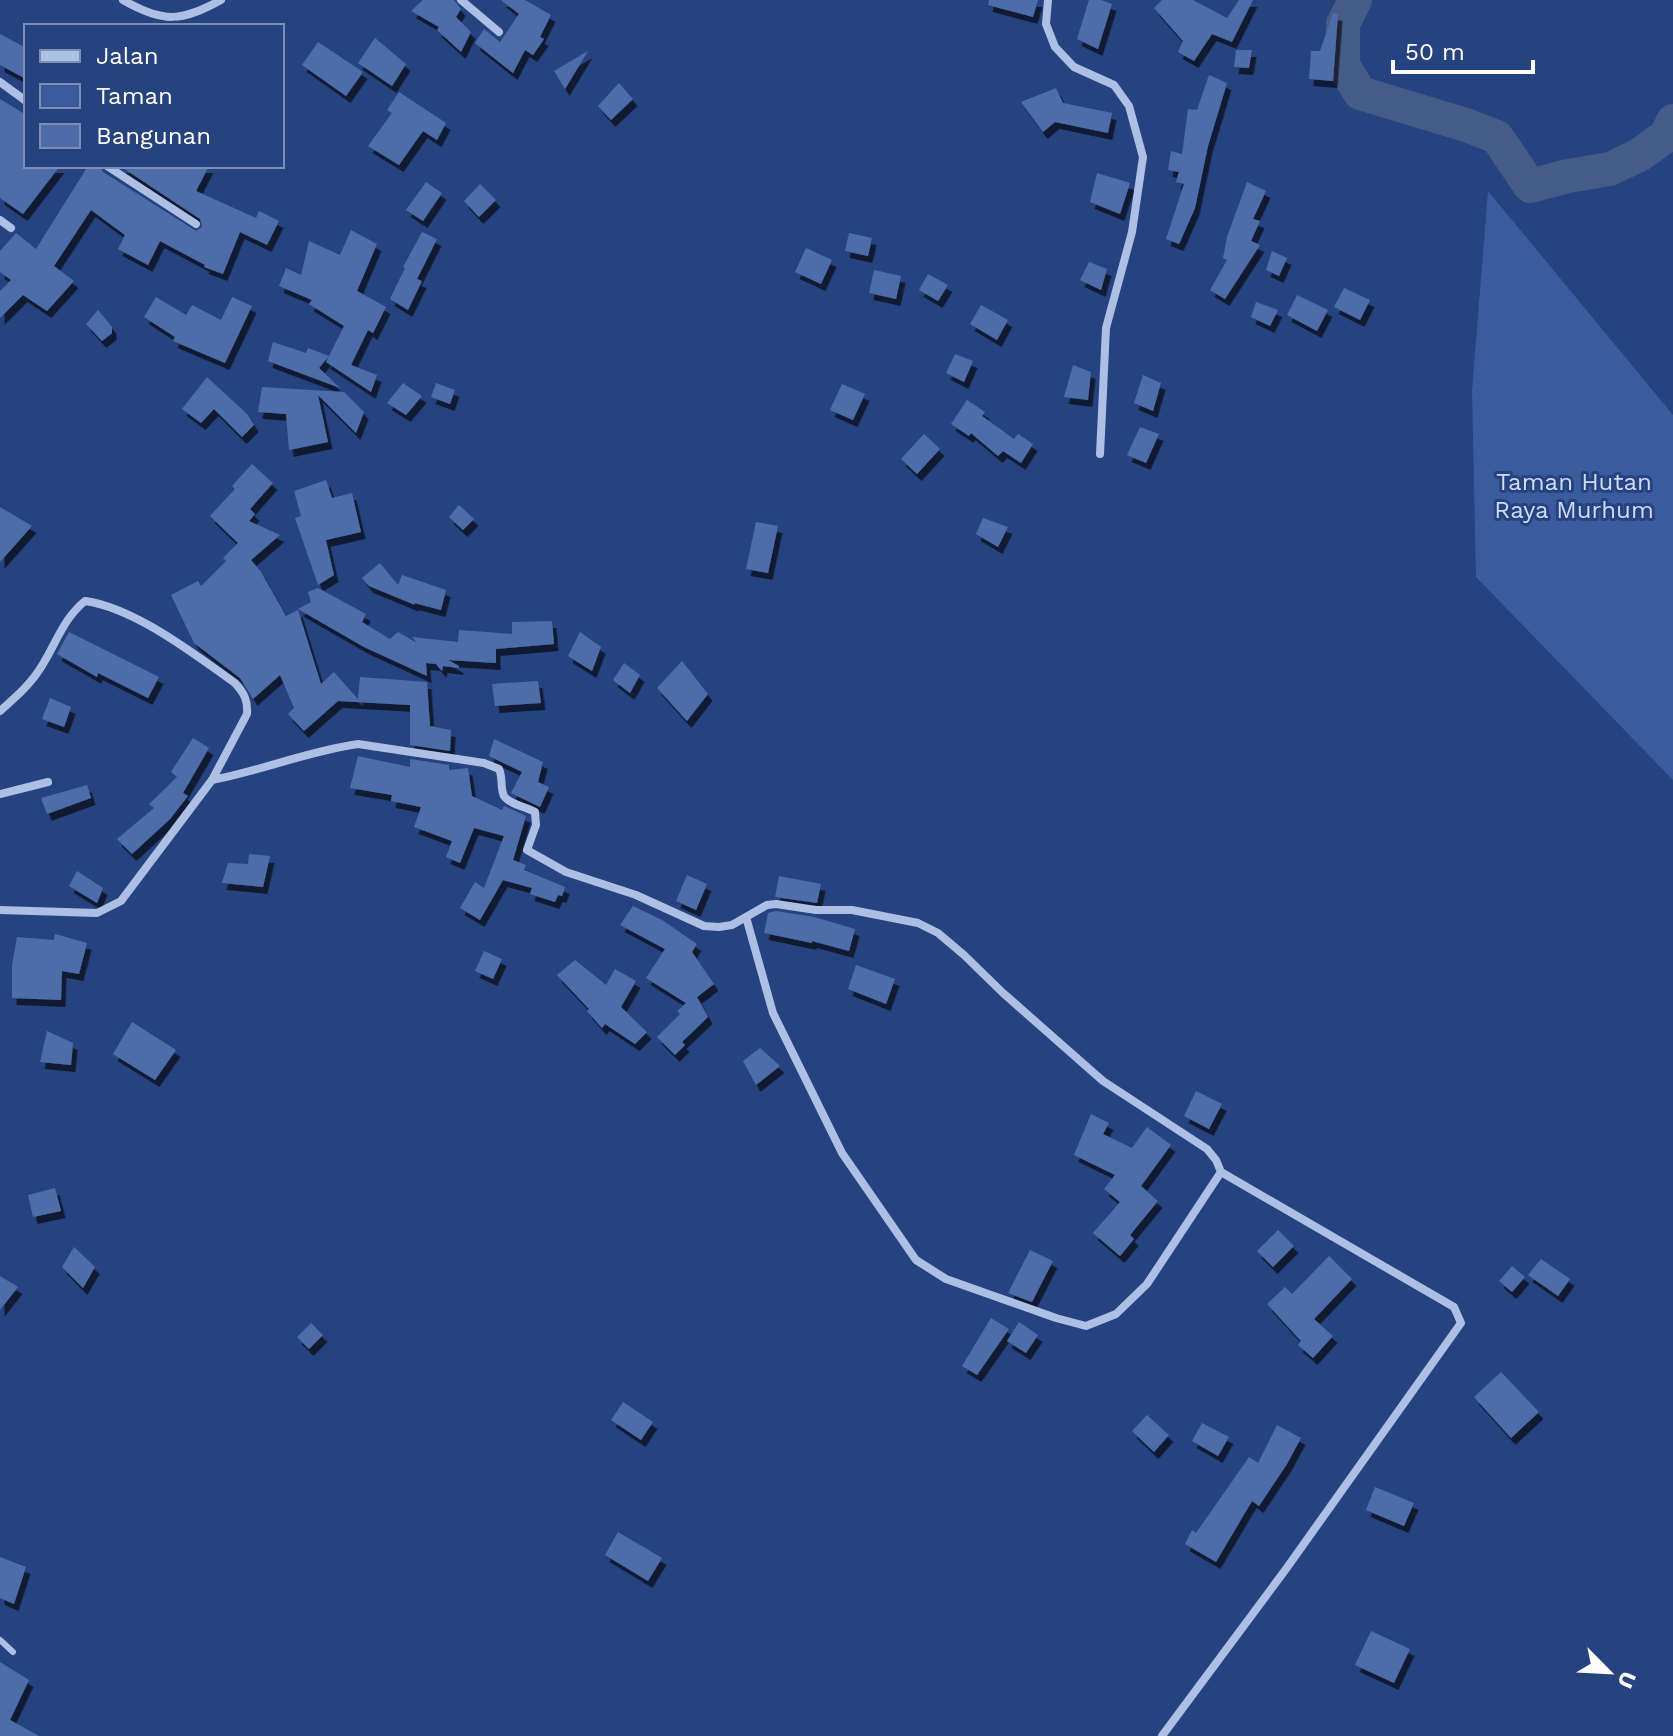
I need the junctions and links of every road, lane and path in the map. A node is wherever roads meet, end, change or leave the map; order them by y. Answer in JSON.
{"nodes":[{"id":1,"x":123,"y":0,"type":"edge"},
{"id":2,"x":221,"y":0,"type":"edge"},
{"id":3,"x":461,"y":0,"type":"edge"},
{"id":4,"x":1048,"y":0,"type":"edge"},
{"id":5,"x":499,"y":32,"type":"dead end"},
{"id":6,"x":0,"y":82,"type":"edge"},
{"id":7,"x":24,"y":100,"type":"edge"},
{"id":8,"x":110,"y":168,"type":"edge"},
{"id":9,"x":0,"y":220,"type":"edge"},
{"id":10,"x":196,"y":224,"type":"dead end"},
{"id":11,"x":11,"y":228,"type":"dead end"},
{"id":12,"x":1100,"y":454,"type":"dead end"},
{"id":13,"x":0,"y":711,"type":"edge"},
{"id":14,"x":212,"y":780,"type":"junction"},
{"id":15,"x":48,"y":782,"type":"dead end"},
{"id":16,"x":0,"y":794,"type":"edge"},
{"id":17,"x":0,"y":910,"type":"edge"},
{"id":18,"x":746,"y":917,"type":"junction"},
{"id":19,"x":1221,"y":1172,"type":"junction"},
{"id":20,"x":0,"y":1640,"type":"edge"},
{"id":21,"x":13,"y":1652,"type":"dead end"},
{"id":22,"x":1162,"y":1736,"type":"edge"}],
"edges":[{"from":1,"to":2,"type":"street"},
{"from":3,"to":5,"type":"street"},
{"from":4,"to":12,"type":"street"},
{"from":6,"to":7,"type":"street"},
{"from":8,"to":10,"type":"street"},
{"from":9,"to":11,"type":"street"},
{"from":13,"to":14,"type":"street"},
{"from":14,"to":17,"type":"street"},
{"from":14,"to":18,"type":"street"},
{"from":15,"to":16,"type":"street"},
{"from":18,"to":19,"type":"street"},
{"from":18,"to":19,"type":"street"},
{"from":19,"to":22,"type":"street"},
{"from":20,"to":21,"type":"lane"}]}
